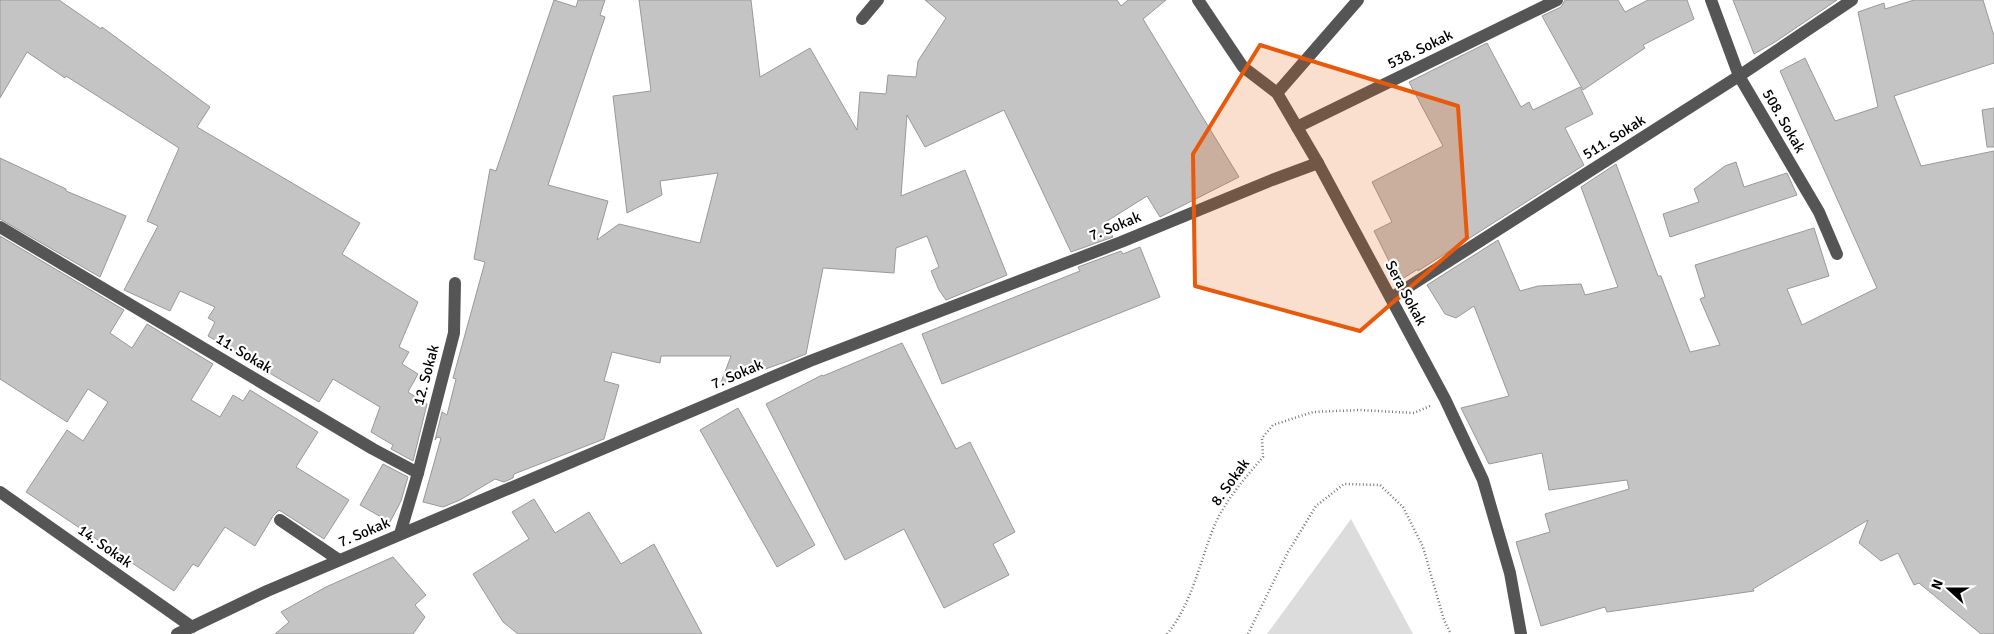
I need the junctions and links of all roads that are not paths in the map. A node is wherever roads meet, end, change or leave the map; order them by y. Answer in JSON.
{"nodes":[{"id":1,"x":878,"y":0,"type":"edge"},
{"id":2,"x":1198,"y":0,"type":"edge"},
{"id":3,"x":1358,"y":0,"type":"edge"},
{"id":4,"x":1557,"y":0,"type":"edge"},
{"id":5,"x":1711,"y":0,"type":"edge"},
{"id":6,"x":1851,"y":0,"type":"edge"},
{"id":7,"x":862,"y":19,"type":"dead end"},
{"id":8,"x":1739,"y":76,"type":"junction"},
{"id":9,"x":1277,"y":93,"type":"junction"},
{"id":10,"x":1297,"y":127,"type":"junction"},
{"id":11,"x":1318,"y":163,"type":"junction"},
{"id":12,"x":0,"y":228,"type":"edge"},
{"id":13,"x":1837,"y":254,"type":"dead end"},
{"id":14,"x":455,"y":284,"type":"dead end"},
{"id":15,"x":1391,"y":298,"type":"junction"},
{"id":16,"x":418,"y":474,"type":"junction"},
{"id":17,"x":0,"y":492,"type":"edge"},
{"id":18,"x":280,"y":520,"type":"dead end"},
{"id":19,"x":400,"y":534,"type":"junction"},
{"id":20,"x":340,"y":560,"type":"junction"},
{"id":21,"x":192,"y":627,"type":"junction"},
{"id":22,"x":178,"y":634,"type":"edge"},
{"id":23,"x":1521,"y":634,"type":"edge"}],
"edges":[{"from":1,"to":7,"type":"street"},
{"from":2,"to":9,"type":"street","name":"Sera Sokak"},
{"from":3,"to":9,"type":"street"},
{"from":4,"to":10,"type":"street","name":"538. Sokak"},
{"from":5,"to":8,"type":"street","name":"508. Sokak"},
{"from":6,"to":8,"type":"street","name":"511. Sokak"},
{"from":8,"to":13,"type":"street","name":"508. Sokak"},
{"from":8,"to":15,"type":"street","name":"511. Sokak"},
{"from":9,"to":10,"type":"street","name":"Sera Sokak"},
{"from":10,"to":11,"type":"street","name":"Sera Sokak"},
{"from":11,"to":15,"type":"street","name":"Sera Sokak"},
{"from":11,"to":19,"type":"street","name":"7. Sokak"},
{"from":12,"to":16,"type":"street","name":"11. Sokak"},
{"from":14,"to":16,"type":"street","name":"12. Sokak"},
{"from":15,"to":23,"type":"street","name":"Sera Sokak"},
{"from":16,"to":19,"type":"street"},
{"from":17,"to":21,"type":"street","name":"14. Sokak"},
{"from":18,"to":20,"type":"street"},
{"from":19,"to":20,"type":"street","name":"7. Sokak"},
{"from":20,"to":21,"type":"street","name":"7. Sokak"},
{"from":21,"to":22,"type":"street","name":"7. Sokak"}]}
